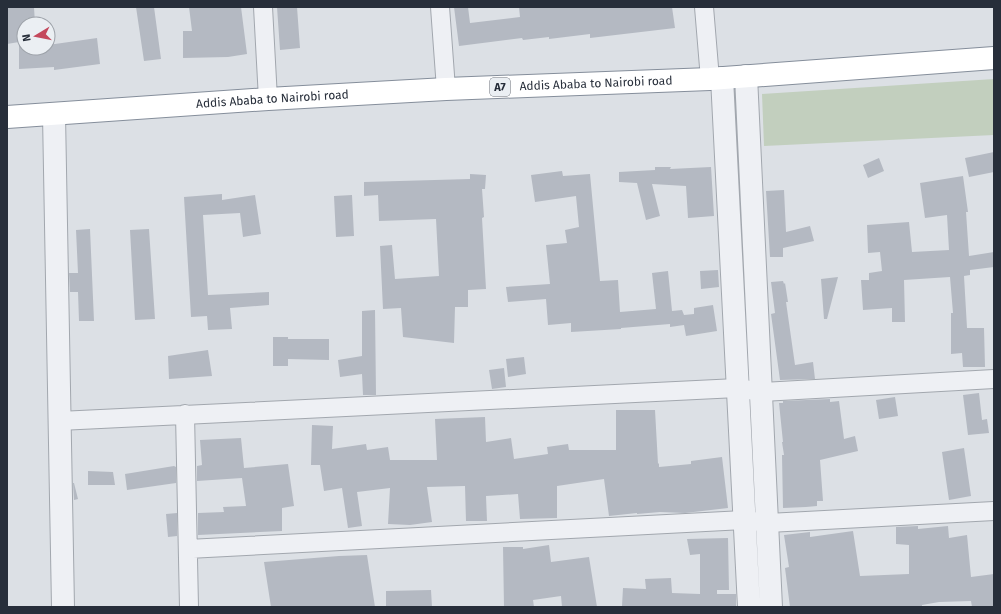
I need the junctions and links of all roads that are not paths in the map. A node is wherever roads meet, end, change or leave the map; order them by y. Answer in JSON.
{"nodes":[{"id":1,"x":263,"y":7,"type":"edge"},
{"id":2,"x":440,"y":7,"type":"edge"},
{"id":3,"x":704,"y":7,"type":"edge"},
{"id":4,"x":994,"y":58,"type":"edge"},
{"id":5,"x":746,"y":76,"type":"junction"},
{"id":6,"x":716,"y":78,"type":"junction"},
{"id":7,"x":446,"y":89,"type":"junction"},
{"id":8,"x":268,"y":99,"type":"junction"},
{"id":9,"x":54,"y":115,"type":"junction"},
{"id":10,"x":7,"y":117,"type":"edge"},
{"id":11,"x":994,"y":379,"type":"edge"},
{"id":12,"x":738,"y":388,"type":"junction"},
{"id":13,"x":762,"y":392,"type":"junction"},
{"id":14,"x":185,"y":414,"type":"junction"},
{"id":15,"x":59,"y":421,"type":"junction"},
{"id":16,"x":994,"y":511,"type":"edge"},
{"id":17,"x":744,"y":520,"type":"junction"},
{"id":18,"x":768,"y":523,"type":"junction"},
{"id":19,"x":188,"y":549,"type":"junction"},
{"id":20,"x":63,"y":607,"type":"edge"},
{"id":21,"x":189,"y":607,"type":"edge"},
{"id":22,"x":749,"y":607,"type":"edge"},
{"id":23,"x":772,"y":607,"type":"edge"}],
"edges":[{"from":1,"to":8,"type":"street"},
{"from":2,"to":7,"type":"street"},
{"from":3,"to":6,"type":"street"},
{"from":4,"to":5,"type":"highway","name":"Addis Ababa to Nairobi road","number":"A7"},
{"from":5,"to":6,"type":"highway","name":"Addis Ababa to Nairobi road","number":"A7"},
{"from":5,"to":13,"type":"street"},
{"from":6,"to":7,"type":"highway","name":"Addis Ababa to Nairobi road","number":"A7"},
{"from":6,"to":12,"type":"street"},
{"from":7,"to":8,"type":"highway","name":"Addis Ababa to Nairobi road","number":"A7"},
{"from":8,"to":9,"type":"highway","name":"Addis Ababa to Nairobi road","number":"A7"},
{"from":9,"to":10,"type":"highway","name":"Addis Ababa to Nairobi road","number":"A7"},
{"from":9,"to":15,"type":"street"},
{"from":11,"to":13,"type":"street"},
{"from":12,"to":13,"type":"street"},
{"from":12,"to":14,"type":"street"},
{"from":12,"to":17,"type":"street"},
{"from":13,"to":18,"type":"street"},
{"from":14,"to":15,"type":"street"},
{"from":14,"to":19,"type":"street"},
{"from":15,"to":20,"type":"street"},
{"from":16,"to":18,"type":"street"},
{"from":17,"to":18,"type":"street"},
{"from":17,"to":19,"type":"street"},
{"from":17,"to":22,"type":"street"},
{"from":18,"to":23,"type":"street"},
{"from":19,"to":21,"type":"street"}]}
